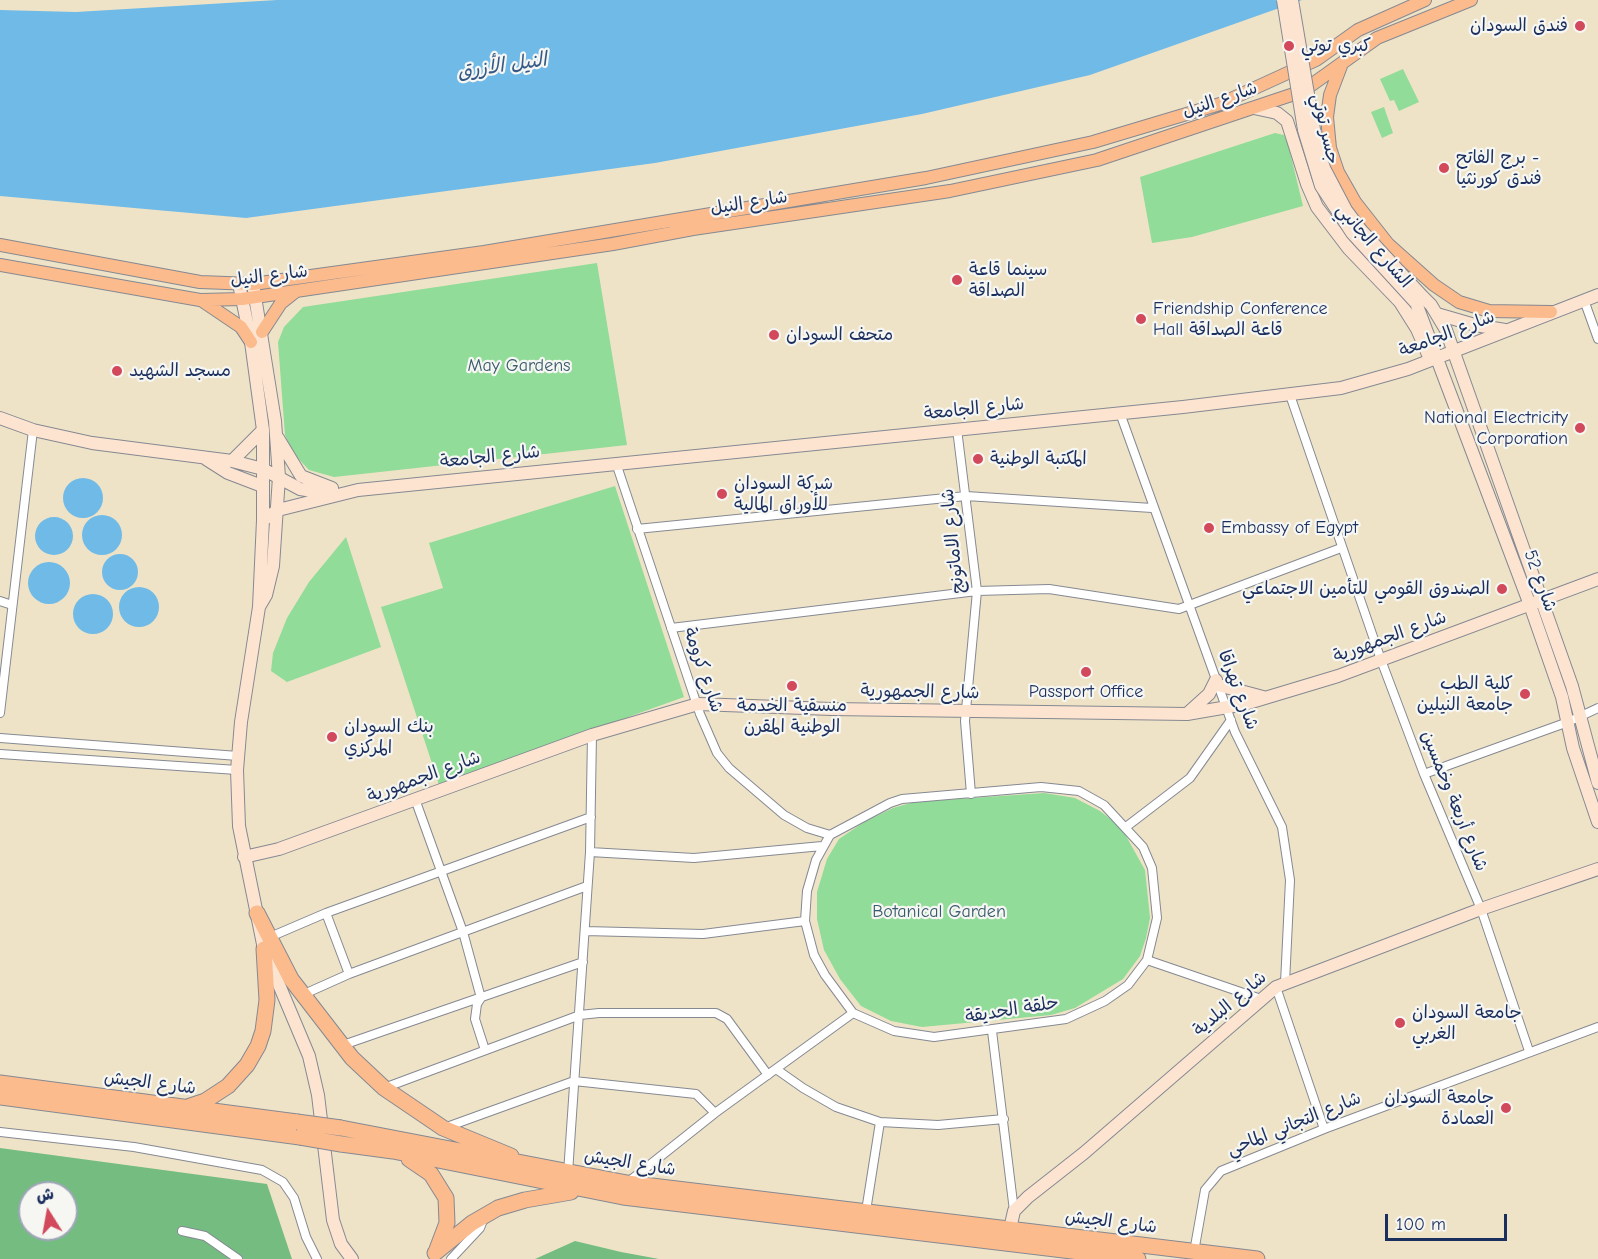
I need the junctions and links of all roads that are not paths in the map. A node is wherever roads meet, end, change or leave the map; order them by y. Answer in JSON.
{"nodes":[{"id":1,"x":1283,"y":0,"type":"edge"},
{"id":2,"x":1292,"y":0,"type":"edge"},
{"id":3,"x":1425,"y":0,"type":"edge"},
{"id":4,"x":1471,"y":0,"type":"edge"},
{"id":5,"x":1344,"y":60,"type":"junction"},
{"id":6,"x":1254,"y":108,"type":"junction"},
{"id":7,"x":1093,"y":142,"type":"junction"},
{"id":8,"x":1097,"y":160,"type":"junction"},
{"id":9,"x":890,"y":184,"type":"junction"},
{"id":10,"x":894,"y":200,"type":"junction"},
{"id":11,"x":759,"y":206,"type":"junction"},
{"id":12,"x":763,"y":218,"type":"junction"},
{"id":13,"x":0,"y":245,"type":"edge"},
{"id":14,"x":96,"y":263,"type":"junction"},
{"id":15,"x":0,"y":265,"type":"edge"},
{"id":16,"x":355,"y":277,"type":"junction"},
{"id":17,"x":94,"y":281,"type":"junction"},
{"id":18,"x":239,"y":284,"type":"junction"},
{"id":19,"x":253,"y":284,"type":"junction"},
{"id":20,"x":1442,"y":291,"type":"junction"},
{"id":21,"x":296,"y":292,"type":"junction"},
{"id":22,"x":1598,"y":295,"type":"edge"},
{"id":23,"x":256,"y":297,"type":"junction"},
{"id":24,"x":242,"y":299,"type":"junction"},
{"id":25,"x":200,"y":300,"type":"junction"},
{"id":26,"x":1419,"y":300,"type":"junction"},
{"id":27,"x":1584,"y":300,"type":"junction"},
{"id":28,"x":1434,"y":310,"type":"junction"},
{"id":29,"x":1551,"y":312,"type":"junction"},
{"id":30,"x":1507,"y":330,"type":"junction"},
{"id":31,"x":262,"y":332,"type":"junction"},
{"id":32,"x":1598,"y":339,"type":"edge"},
{"id":33,"x":251,"y":342,"type":"junction"},
{"id":34,"x":1451,"y":352,"type":"junction"},
{"id":35,"x":1433,"y":358,"type":"junction"},
{"id":36,"x":1290,"y":395,"type":"junction"},
{"id":37,"x":1120,"y":413,"type":"junction"},
{"id":38,"x":0,"y":418,"type":"edge"},
{"id":39,"x":957,"y":429,"type":"junction"},
{"id":40,"x":33,"y":430,"type":"junction"},
{"id":41,"x":263,"y":430,"type":"junction"},
{"id":42,"x":276,"y":436,"type":"junction"},
{"id":43,"x":202,"y":457,"type":"junction"},
{"id":44,"x":232,"y":461,"type":"junction"},
{"id":45,"x":616,"y":463,"type":"junction"},
{"id":46,"x":263,"y":469,"type":"junction"},
{"id":47,"x":279,"y":477,"type":"junction"},
{"id":48,"x":262,"y":486,"type":"junction"},
{"id":49,"x":341,"y":493,"type":"junction"},
{"id":50,"x":966,"y":496,"type":"junction"},
{"id":51,"x":1152,"y":508,"type":"junction"},
{"id":52,"x":278,"y":510,"type":"junction"},
{"id":53,"x":263,"y":520,"type":"junction"},
{"id":54,"x":637,"y":529,"type":"junction"},
{"id":55,"x":1341,"y":548,"type":"junction"},
{"id":56,"x":1598,"y":579,"type":"edge"},
{"id":57,"x":977,"y":591,"type":"junction"},
{"id":58,"x":0,"y":602,"type":"edge"},
{"id":59,"x":1536,"y":603,"type":"junction"},
{"id":60,"x":12,"y":605,"type":"junction"},
{"id":61,"x":1188,"y":605,"type":"junction"},
{"id":62,"x":259,"y":607,"type":"junction"},
{"id":63,"x":671,"y":628,"type":"junction"},
{"id":64,"x":1381,"y":660,"type":"junction"},
{"id":65,"x":1217,"y":682,"type":"junction"},
{"id":66,"x":1266,"y":698,"type":"junction"},
{"id":67,"x":698,"y":704,"type":"junction"},
{"id":68,"x":1227,"y":707,"type":"junction"},
{"id":69,"x":1598,"y":708,"type":"edge"},
{"id":70,"x":967,"y":711,"type":"junction"},
{"id":71,"x":0,"y":713,"type":"edge"},
{"id":72,"x":1187,"y":714,"type":"junction"},
{"id":73,"x":1573,"y":719,"type":"junction"},
{"id":74,"x":1232,"y":720,"type":"junction"},
{"id":75,"x":592,"y":735,"type":"junction"},
{"id":76,"x":0,"y":738,"type":"edge"},
{"id":77,"x":36,"y":740,"type":"junction"},
{"id":78,"x":0,"y":753,"type":"edge"},
{"id":79,"x":33,"y":756,"type":"junction"},
{"id":80,"x":238,"y":756,"type":"junction"},
{"id":81,"x":237,"y":770,"type":"junction"},
{"id":82,"x":1424,"y":774,"type":"junction"},
{"id":83,"x":1598,"y":783,"type":"edge"},
{"id":84,"x":971,"y":794,"type":"junction"},
{"id":85,"x":415,"y":799,"type":"junction"},
{"id":86,"x":591,"y":817,"type":"junction"},
{"id":87,"x":1598,"y":822,"type":"edge"},
{"id":88,"x":1126,"y":827,"type":"junction"},
{"id":89,"x":830,"y":835,"type":"junction"},
{"id":90,"x":822,"y":846,"type":"junction"},
{"id":91,"x":590,"y":852,"type":"junction"},
{"id":92,"x":244,"y":857,"type":"junction"},
{"id":93,"x":1598,"y":869,"type":"edge"},
{"id":94,"x":441,"y":870,"type":"junction"},
{"id":95,"x":587,"y":886,"type":"junction"},
{"id":96,"x":1481,"y":909,"type":"junction"},
{"id":97,"x":257,"y":913,"type":"joint"},
{"id":98,"x":326,"y":913,"type":"junction"},
{"id":99,"x":805,"y":921,"type":"junction"},
{"id":100,"x":585,"y":931,"type":"junction"},
{"id":101,"x":462,"y":932,"type":"junction"},
{"id":102,"x":267,"y":943,"type":"junction"},
{"id":103,"x":1147,"y":960,"type":"junction"},
{"id":104,"x":583,"y":962,"type":"junction"},
{"id":105,"x":349,"y":974,"type":"junction"},
{"id":106,"x":1280,"y":985,"type":"junction"},
{"id":107,"x":301,"y":995,"type":"junction"},
{"id":108,"x":481,"y":998,"type":"junction"},
{"id":109,"x":1261,"y":999,"type":"junction"},
{"id":110,"x":853,"y":1013,"type":"junction"},
{"id":111,"x":580,"y":1015,"type":"junction"},
{"id":112,"x":1598,"y":1027,"type":"edge"},
{"id":113,"x":992,"y":1031,"type":"junction"},
{"id":114,"x":342,"y":1046,"type":"junction"},
{"id":115,"x":485,"y":1050,"type":"junction"},
{"id":116,"x":1529,"y":1050,"type":"junction"},
{"id":117,"x":776,"y":1069,"type":"junction"},
{"id":118,"x":768,"y":1075,"type":"junction"},
{"id":119,"x":574,"y":1081,"type":"junction"},
{"id":120,"x":0,"y":1083,"type":"edge"},
{"id":121,"x":384,"y":1088,"type":"junction"},
{"id":122,"x":0,"y":1098,"type":"edge"},
{"id":123,"x":187,"y":1107,"type":"junction"},
{"id":124,"x":715,"y":1113,"type":"junction"},
{"id":125,"x":1004,"y":1119,"type":"junction"},
{"id":126,"x":880,"y":1122,"type":"junction"},
{"id":127,"x":443,"y":1128,"type":"junction"},
{"id":128,"x":1324,"y":1129,"type":"junction"},
{"id":129,"x":0,"y":1132,"type":"edge"},
{"id":130,"x":393,"y":1151,"type":"junction"},
{"id":131,"x":536,"y":1167,"type":"junction"},
{"id":132,"x":568,"y":1173,"type":"junction"},
{"id":133,"x":627,"y":1183,"type":"junction"},
{"id":134,"x":583,"y":1191,"type":"junction"},
{"id":135,"x":866,"y":1211,"type":"junction"},
{"id":136,"x":1014,"y":1211,"type":"junction"},
{"id":137,"x":483,"y":1215,"type":"junction"},
{"id":138,"x":1010,"y":1229,"type":"junction"},
{"id":139,"x":182,"y":1231,"type":"dead end"},
{"id":140,"x":1194,"y":1252,"type":"junction"},
{"id":141,"x":433,"y":1256,"type":"edge"},
{"id":142,"x":238,"y":1259,"type":"edge"},
{"id":143,"x":317,"y":1259,"type":"edge"},
{"id":144,"x":352,"y":1259,"type":"edge"},
{"id":145,"x":451,"y":1259,"type":"edge"},
{"id":146,"x":1138,"y":1259,"type":"edge"},
{"id":147,"x":1257,"y":1259,"type":"edge"}],
"edges":[{"from":1,"to":26,"type":"main road","name":"جسر توتي","bridge":true},
{"from":2,"to":26,"type":"main road","name":"جسر توتي","bridge":true},
{"from":3,"to":7,"type":"main road","name":"شارع النيل"},
{"from":4,"to":5,"type":"main road","name":"شارع النيل"},
{"from":5,"to":6,"type":"main road","name":"شارع النيل"},
{"from":5,"to":20,"type":"main road"},
{"from":6,"to":8,"type":"main road","name":"شارع النيل"},
{"from":6,"to":35,"type":"main road","name":"الشارع الجانبي"},
{"from":7,"to":8,"type":"main road"},
{"from":7,"to":9,"type":"main road","name":"شارع النيل"},
{"from":8,"to":10,"type":"main road","name":"شارع النيل"},
{"from":9,"to":10,"type":"main road"},
{"from":9,"to":11,"type":"main road","name":"شارع النيل"},
{"from":10,"to":12,"type":"main road","name":"شارع النيل"},
{"from":11,"to":12,"type":"main road"},
{"from":11,"to":16,"type":"main road","name":"شارع النيل"},
{"from":12,"to":16,"type":"main road","name":"شارع النيل"},
{"from":13,"to":14,"type":"main road","name":"شارع النيل"},
{"from":14,"to":17,"type":"main road"},
{"from":14,"to":18,"type":"main road","name":"شارع النيل"},
{"from":15,"to":17,"type":"main road","name":"شارع النيل"},
{"from":16,"to":19,"type":"main road","name":"شارع النيل"},
{"from":16,"to":21,"type":"main road","name":"شارع النيل"},
{"from":17,"to":25,"type":"main road","name":"شارع النيل"},
{"from":18,"to":19,"type":"main road","name":"شارع النيل"},
{"from":18,"to":24,"type":"main road"},
{"from":19,"to":23,"type":"main road"},
{"from":20,"to":28,"type":"main road"},
{"from":20,"to":29,"type":"main road"},
{"from":21,"to":23,"type":"main road","name":"شارع النيل"},
{"from":21,"to":31,"type":"main road"},
{"from":22,"to":27,"type":"main road","name":"شارع الجامعة"},
{"from":23,"to":24,"type":"main road","name":"شارع النيل"},
{"from":23,"to":31,"type":"main road"},
{"from":24,"to":25,"type":"main road","name":"شارع النيل"},
{"from":24,"to":33,"type":"main road"},
{"from":25,"to":33,"type":"main road"},
{"from":26,"to":28,"type":"main road"},
{"from":26,"to":35,"type":"main road"},
{"from":27,"to":29,"type":"main road","name":"شارع الجامعة"},
{"from":27,"to":32,"type":"street"},
{"from":28,"to":30,"type":"main road"},
{"from":28,"to":34,"type":"main road","name":"شارع 52"},
{"from":29,"to":30,"type":"main road","name":"شارع الجامعة"},
{"from":30,"to":34,"type":"main road","name":"شارع الجامعة"},
{"from":31,"to":42,"type":"main road"},
{"from":33,"to":41,"type":"main road"},
{"from":34,"to":35,"type":"main road","name":"شارع الجامعة"},
{"from":34,"to":59,"type":"main road","name":"شارع 52"},
{"from":35,"to":36,"type":"main road","name":"شارع الجامعة"},
{"from":35,"to":59,"type":"main road","name":"شارع 52"},
{"from":36,"to":37,"type":"main road","name":"شارع الجامعة"},
{"from":36,"to":55,"type":"street","name":"شارع أربعة وخمسين"},
{"from":37,"to":39,"type":"main road","name":"شارع الجامعة"},
{"from":37,"to":51,"type":"street","name":"شارع تهراقا"},
{"from":38,"to":40,"type":"main road","name":"شارع الجامعة"},
{"from":39,"to":45,"type":"main road","name":"شارع الجامعة"},
{"from":39,"to":50,"type":"street","name":"شارع الاماتونج"},
{"from":40,"to":43,"type":"main road","name":"شارع الجامعة"},
{"from":40,"to":60,"type":"street"},
{"from":41,"to":44,"type":"main road"},
{"from":41,"to":46,"type":"main road"},
{"from":42,"to":47,"type":"main road"},
{"from":42,"to":49,"type":"main road"},
{"from":43,"to":44,"type":"main road","name":"شارع الجامعة"},
{"from":43,"to":48,"type":"main road","name":"شارع الجامعة"},
{"from":44,"to":46,"type":"main road","name":"شارع الجامعة"},
{"from":45,"to":49,"type":"main road","name":"شارع الجامعة"},
{"from":45,"to":54,"type":"street","name":"شارع كرومة"},
{"from":46,"to":47,"type":"main road","name":"شارع الجامعة"},
{"from":46,"to":48,"type":"main road"},
{"from":47,"to":49,"type":"main road","name":"شارع الجامعة"},
{"from":47,"to":52,"type":"main road"},
{"from":48,"to":53,"type":"main road"},
{"from":49,"to":52,"type":"main road","name":"شارع الجامعة"},
{"from":50,"to":51,"type":"street"},
{"from":50,"to":54,"type":"street"},
{"from":50,"to":57,"type":"street","name":"شارع الاماتونج"},
{"from":51,"to":61,"type":"street","name":"شارع تهراقا"},
{"from":52,"to":53,"type":"main road","name":"شارع الجامعة"},
{"from":52,"to":62,"type":"main road"},
{"from":53,"to":62,"type":"main road"},
{"from":54,"to":63,"type":"street","name":"شارع كرومة"},
{"from":55,"to":61,"type":"street"},
{"from":55,"to":64,"type":"street","name":"شارع أربعة وخمسين"},
{"from":56,"to":59,"type":"main road","name":"شارع الجمهورية"},
{"from":57,"to":61,"type":"street"},
{"from":57,"to":63,"type":"street"},
{"from":57,"to":70,"type":"street","name":"شارع الاماتونج"},
{"from":58,"to":60,"type":"street"},
{"from":59,"to":64,"type":"main road","name":"شارع الجمهورية"},
{"from":59,"to":73,"type":"main road","name":"شارع 52"},
{"from":60,"to":71,"type":"street"},
{"from":61,"to":65,"type":"street","name":"شارع تهراقا"},
{"from":62,"to":80,"type":"main road"},
{"from":63,"to":67,"type":"street","name":"شارع كرومة"},
{"from":64,"to":66,"type":"main road","name":"شارع الجمهورية"},
{"from":64,"to":82,"type":"street","name":"شارع أربعة وخمسين"},
{"from":65,"to":66,"type":"main road"},
{"from":65,"to":68,"type":"street","name":"شارع تهراقا"},
{"from":65,"to":72,"type":"main road"},
{"from":66,"to":68,"type":"main road","name":"شارع الجمهورية"},
{"from":67,"to":70,"type":"main road","name":"شارع الجمهورية"},
{"from":67,"to":75,"type":"main road","name":"شارع الجمهورية"},
{"from":67,"to":89,"type":"street","name":"شارع كرومة"},
{"from":68,"to":72,"type":"main road","name":"شارع الجمهورية"},
{"from":68,"to":74,"type":"street","name":"شارع تهراقا"},
{"from":69,"to":73,"type":"street"},
{"from":70,"to":72,"type":"main road","name":"شارع الجمهورية"},
{"from":70,"to":84,"type":"street","name":"شارع الاماتونج"},
{"from":73,"to":82,"type":"street"},
{"from":73,"to":83,"type":"main road","name":"شارع 52"},
{"from":73,"to":87,"type":"main road","name":"شارع 52"},
{"from":74,"to":88,"type":"street"},
{"from":74,"to":106,"type":"street","name":"شارع تهراقا"},
{"from":75,"to":85,"type":"main road","name":"شارع الجمهورية"},
{"from":75,"to":86,"type":"street"},
{"from":76,"to":77,"type":"street"},
{"from":77,"to":79,"type":"street"},
{"from":77,"to":80,"type":"street"},
{"from":78,"to":79,"type":"street"},
{"from":79,"to":81,"type":"street"},
{"from":80,"to":81,"type":"main road"},
{"from":81,"to":92,"type":"main road"},
{"from":82,"to":96,"type":"street","name":"شارع أربعة وخمسين"},
{"from":84,"to":88,"type":"street","name":"حلقة الحديقة"},
{"from":84,"to":89,"type":"street","name":"حلقة الحديقة"},
{"from":85,"to":92,"type":"main road","name":"شارع الجمهورية"},
{"from":85,"to":94,"type":"street"},
{"from":86,"to":91,"type":"street"},
{"from":86,"to":94,"type":"street"},
{"from":88,"to":103,"type":"street","name":"حلقة الحديقة"},
{"from":89,"to":90,"type":"street","name":"حلقة الحديقة"},
{"from":90,"to":91,"type":"street"},
{"from":90,"to":99,"type":"street","name":"حلقة الحديقة"},
{"from":91,"to":95,"type":"street"},
{"from":92,"to":97,"type":"main road"},
{"from":93,"to":96,"type":"main road","name":"شارع البلدية"},
{"from":94,"to":98,"type":"street"},
{"from":94,"to":101,"type":"street"},
{"from":95,"to":100,"type":"street"},
{"from":95,"to":101,"type":"street"},
{"from":96,"to":106,"type":"main road","name":"شارع البلدية"},
{"from":96,"to":116,"type":"street","name":"شارع أربعة وخمسين"},
{"from":97,"to":102,"type":"highway"},
{"from":98,"to":102,"type":"street"},
{"from":98,"to":105,"type":"street"},
{"from":99,"to":100,"type":"street"},
{"from":99,"to":110,"type":"street","name":"حلقة الحديقة"},
{"from":100,"to":104,"type":"street"},
{"from":101,"to":105,"type":"street"},
{"from":101,"to":108,"type":"street"},
{"from":102,"to":107,"type":"highway"},
{"from":102,"to":123,"type":"highway"},
{"from":102,"to":144,"type":"main road"},
{"from":103,"to":109,"type":"street"},
{"from":103,"to":113,"type":"street","name":"حلقة الحديقة"},
{"from":104,"to":108,"type":"street"},
{"from":104,"to":111,"type":"street"},
{"from":105,"to":107,"type":"street"},
{"from":106,"to":109,"type":"main road","name":"شارع البلدية"},
{"from":106,"to":128,"type":"street","name":"شارع تهراقا"},
{"from":107,"to":114,"type":"highway"},
{"from":108,"to":114,"type":"street"},
{"from":108,"to":115,"type":"street"},
{"from":109,"to":136,"type":"main road","name":"شارع البلدية"},
{"from":110,"to":113,"type":"street","name":"حلقة الحديقة"},
{"from":110,"to":117,"type":"street"},
{"from":111,"to":115,"type":"street"},
{"from":111,"to":118,"type":"street"},
{"from":111,"to":119,"type":"street"},
{"from":112,"to":116,"type":"street","name":"شارع التجاني الماحي"},
{"from":113,"to":125,"type":"street"},
{"from":114,"to":121,"type":"highway"},
{"from":115,"to":121,"type":"street"},
{"from":116,"to":128,"type":"street","name":"شارع التجاني الماحي"},
{"from":117,"to":118,"type":"street"},
{"from":117,"to":126,"type":"street"},
{"from":118,"to":124,"type":"street"},
{"from":119,"to":124,"type":"street"},
{"from":119,"to":127,"type":"street"},
{"from":119,"to":132,"type":"street"},
{"from":120,"to":123,"type":"highway","name":"شارع الجيش"},
{"from":121,"to":127,"type":"highway"},
{"from":122,"to":130,"type":"highway","name":"شارع الجيش","bridge":true},
{"from":123,"to":131,"type":"highway","name":"شارع الجيش","bridge":true},
{"from":124,"to":133,"type":"street"},
{"from":125,"to":126,"type":"street"},
{"from":125,"to":136,"type":"street"},
{"from":126,"to":135,"type":"street"},
{"from":127,"to":131,"type":"highway"},
{"from":128,"to":140,"type":"street","name":"شارع التجاني الماحي"},
{"from":129,"to":143,"type":"street"},
{"from":130,"to":134,"type":"highway","name":"شارع الجيش"},
{"from":130,"to":141,"type":"highway"},
{"from":131,"to":132,"type":"highway","name":"شارع الجيش"},
{"from":132,"to":133,"type":"highway","name":"شارع الجيش"},
{"from":133,"to":135,"type":"highway","name":"شارع الجيش"},
{"from":134,"to":137,"type":"highway"},
{"from":134,"to":146,"type":"highway","name":"شارع الجيش"},
{"from":135,"to":138,"type":"highway","name":"شارع الجيش"},
{"from":136,"to":138,"type":"main road"},
{"from":137,"to":141,"type":"highway"},
{"from":137,"to":145,"type":"street"},
{"from":138,"to":140,"type":"highway","name":"شارع الجيش"},
{"from":139,"to":142,"type":"street"},
{"from":140,"to":147,"type":"highway","name":"شارع الجيش"}]}
